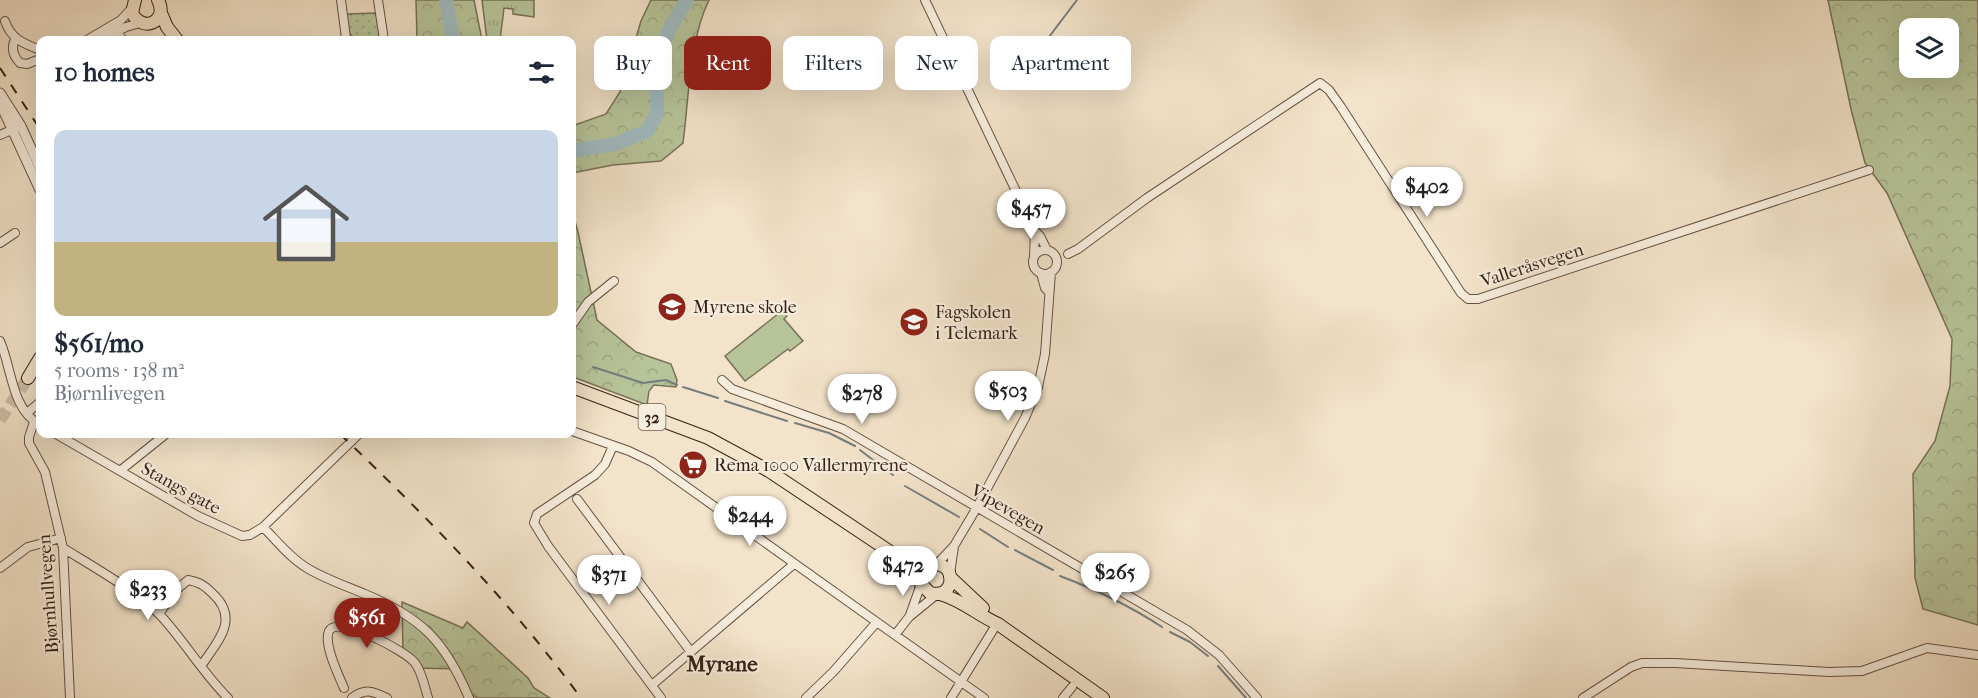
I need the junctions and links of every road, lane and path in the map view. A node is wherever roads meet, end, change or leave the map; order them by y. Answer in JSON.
{"nodes":[{"id":1,"x":341,"y":0,"type":"edge"},
{"id":2,"x":378,"y":0,"type":"edge"},
{"id":3,"x":925,"y":0,"type":"edge"},
{"id":4,"x":132,"y":3,"type":"edge"},
{"id":5,"x":160,"y":4,"type":"edge"},
{"id":6,"x":5,"y":21,"type":"dead end"},
{"id":7,"x":144,"y":23,"type":"junction"},
{"id":8,"x":116,"y":31,"type":"junction"},
{"id":9,"x":94,"y":36,"type":"edge"},
{"id":10,"x":106,"y":36,"type":"edge"},
{"id":11,"x":120,"y":36,"type":"edge"},
{"id":12,"x":162,"y":36,"type":"edge"},
{"id":13,"x":174,"y":36,"type":"edge"},
{"id":14,"x":346,"y":36,"type":"edge"},
{"id":15,"x":383,"y":36,"type":"edge"},
{"id":16,"x":15,"y":39,"type":"junction"},
{"id":17,"x":36,"y":48,"type":"edge"},
{"id":18,"x":36,"y":61,"type":"edge"},
{"id":19,"x":0,"y":93,"type":"edge"},
{"id":20,"x":0,"y":103,"type":"edge"},
{"id":21,"x":17,"y":128,"type":"junction"},
{"id":22,"x":0,"y":135,"type":"edge"},
{"id":23,"x":36,"y":161,"type":"edge"},
{"id":24,"x":1869,"y":170,"type":"dead end"},
{"id":25,"x":36,"y":179,"type":"edge"},
{"id":26,"x":1035,"y":231,"type":"junction"},
{"id":27,"x":15,"y":233,"type":"dead end"},
{"id":28,"x":0,"y":243,"type":"edge"},
{"id":29,"x":1047,"y":250,"type":"junction"},
{"id":30,"x":1068,"y":254,"type":"dead end"},
{"id":31,"x":1034,"y":256,"type":"junction"},
{"id":32,"x":1041,"y":273,"type":"junction"},
{"id":33,"x":1052,"y":273,"type":"junction"},
{"id":34,"x":614,"y":281,"type":"dead end"},
{"id":35,"x":1049,"y":292,"type":"junction"},
{"id":36,"x":576,"y":319,"type":"edge"},
{"id":37,"x":0,"y":341,"type":"edge"},
{"id":38,"x":2,"y":353,"type":"edge"},
{"id":39,"x":36,"y":365,"type":"edge"},
{"id":40,"x":28,"y":378,"type":"tunnel mouth"},
{"id":41,"x":722,"y":380,"type":"dead end"},
{"id":42,"x":576,"y":388,"type":"edge"},
{"id":43,"x":576,"y":395,"type":"edge"},
{"id":44,"x":36,"y":405,"type":"edge"},
{"id":45,"x":27,"y":413,"type":"junction"},
{"id":46,"x":36,"y":421,"type":"edge"},
{"id":47,"x":36,"y":426,"type":"edge"},
{"id":48,"x":576,"y":432,"type":"edge"},
{"id":49,"x":63,"y":438,"type":"edge"},
{"id":50,"x":161,"y":438,"type":"edge"},
{"id":51,"x":355,"y":438,"type":"edge"},
{"id":52,"x":614,"y":446,"type":"junction"},
{"id":53,"x":731,"y":451,"type":"junction"},
{"id":54,"x":121,"y":470,"type":"junction"},
{"id":55,"x":808,"y":496,"type":"junction"},
{"id":56,"x":578,"y":499,"type":"dead end"},
{"id":57,"x":976,"y":508,"type":"junction"},
{"id":58,"x":263,"y":528,"type":"junction"},
{"id":59,"x":61,"y":538,"type":"junction"},
{"id":60,"x":954,"y":546,"type":"junction"},
{"id":61,"x":63,"y":548,"type":"junction"},
{"id":62,"x":794,"y":564,"type":"junction"},
{"id":63,"x":933,"y":564,"type":"junction"},
{"id":64,"x":0,"y":568,"type":"edge"},
{"id":65,"x":950,"y":575,"type":"junction"},
{"id":66,"x":920,"y":582,"type":"junction"},
{"id":67,"x":938,"y":594,"type":"junction"},
{"id":68,"x":159,"y":614,"type":"junction"},
{"id":69,"x":909,"y":617,"type":"junction"},
{"id":70,"x":876,"y":622,"type":"junction"},
{"id":71,"x":996,"y":627,"type":"junction"},
{"id":72,"x":895,"y":635,"type":"junction"},
{"id":73,"x":691,"y":652,"type":"junction"},
{"id":74,"x":1978,"y":655,"type":"edge"},
{"id":75,"x":201,"y":666,"type":"junction"},
{"id":76,"x":960,"y":681,"type":"junction"},
{"id":77,"x":652,"y":685,"type":"junction"},
{"id":78,"x":1072,"y":687,"type":"dead end"},
{"id":79,"x":344,"y":688,"type":"dead end"},
{"id":80,"x":70,"y":698,"type":"edge"},
{"id":81,"x":228,"y":698,"type":"edge"},
{"id":82,"x":352,"y":698,"type":"edge"},
{"id":83,"x":387,"y":698,"type":"edge"},
{"id":84,"x":428,"y":698,"type":"edge"},
{"id":85,"x":469,"y":698,"type":"edge"},
{"id":86,"x":662,"y":698,"type":"edge"},
{"id":87,"x":807,"y":698,"type":"edge"},
{"id":88,"x":951,"y":698,"type":"edge"},
{"id":89,"x":984,"y":698,"type":"edge"},
{"id":90,"x":1063,"y":698,"type":"edge"},
{"id":91,"x":1103,"y":698,"type":"edge"},
{"id":92,"x":1257,"y":698,"type":"edge"},
{"id":93,"x":1583,"y":698,"type":"edge"}],
"edges":[{"from":1,"to":14,"type":"street"},
{"from":2,"to":15,"type":"street"},
{"from":3,"to":26,"type":"street"},
{"from":4,"to":7,"type":"main road"},
{"from":4,"to":9,"type":"street"},
{"from":5,"to":7,"type":"main road"},
{"from":5,"to":13,"type":"main road"},
{"from":6,"to":16,"type":"street"},
{"from":7,"to":8,"type":"street"},
{"from":7,"to":12,"type":"main road"},
{"from":8,"to":10,"type":"street"},
{"from":8,"to":11,"type":"street"},
{"from":16,"to":17,"type":"street"},
{"from":16,"to":18,"type":"street"},
{"from":19,"to":21,"type":"street"},
{"from":20,"to":21,"type":"street"},
{"from":21,"to":22,"type":"street"},
{"from":21,"to":23,"type":"street"},
{"from":21,"to":25,"type":"street"},
{"from":24,"to":30,"type":"street","name":"Valleråsvegen"},
{"from":26,"to":29,"type":"street"},
{"from":26,"to":31,"type":"street"},
{"from":27,"to":28,"type":"street"},
{"from":29,"to":31,"type":"street"},
{"from":29,"to":33,"type":"street"},
{"from":31,"to":32,"type":"street"},
{"from":32,"to":33,"type":"street"},
{"from":32,"to":35,"type":"street"},
{"from":33,"to":35,"type":"street"},
{"from":34,"to":36,"type":"street"},
{"from":35,"to":57,"type":"street"},
{"from":37,"to":38,"type":"street"},
{"from":38,"to":45,"type":"street"},
{"from":39,"to":40,"type":"main road"},
{"from":41,"to":57,"type":"street","name":"Vipevegen"},
{"from":42,"to":53,"type":"main road","number":"32"},
{"from":43,"to":53,"type":"main road","number":"32"},
{"from":44,"to":45,"type":"street"},
{"from":45,"to":46,"type":"street"},
{"from":47,"to":59,"type":"street","name":"Bjørnhullvegen"},
{"from":48,"to":52,"type":"street"},
{"from":49,"to":54,"type":"street","name":"Stangs gate"},
{"from":50,"to":54,"type":"street"},
{"from":51,"to":58,"type":"street"},
{"from":52,"to":62,"type":"street"},
{"from":52,"to":77,"type":"street"},
{"from":53,"to":55,"type":"main road","number":"32"},
{"from":54,"to":58,"type":"street","name":"Stangs gate"},
{"from":55,"to":63,"type":"main road","number":"32"},
{"from":55,"to":66,"type":"main road","number":"32"},
{"from":56,"to":73,"type":"street"},
{"from":57,"to":60,"type":"street"},
{"from":57,"to":92,"type":"street","name":"Vipevegen"},
{"from":58,"to":85,"type":"street"},
{"from":59,"to":61,"type":"street","name":"Bjørnhullvegen"},
{"from":59,"to":64,"type":"street"},
{"from":60,"to":63,"type":"street"},
{"from":60,"to":65,"type":"street"},
{"from":61,"to":68,"type":"street"},
{"from":61,"to":80,"type":"street","name":"Bjørnhullvegen"},
{"from":62,"to":70,"type":"street"},
{"from":62,"to":73,"type":"street"},
{"from":63,"to":65,"type":"main road","number":"32"},
{"from":63,"to":66,"type":"main road"},
{"from":65,"to":67,"type":"main road"},
{"from":65,"to":71,"type":"main road","number":"32"},
{"from":66,"to":67,"type":"main road","number":"32"},
{"from":66,"to":69,"type":"street"},
{"from":67,"to":69,"type":"street"},
{"from":67,"to":71,"type":"main road","number":"32"},
{"from":68,"to":75,"type":"street"},
{"from":68,"to":75,"type":"street"},
{"from":69,"to":72,"type":"street"},
{"from":70,"to":72,"type":"street"},
{"from":70,"to":87,"type":"street"},
{"from":71,"to":76,"type":"street"},
{"from":71,"to":91,"type":"main road","number":"32"},
{"from":72,"to":76,"type":"street"},
{"from":73,"to":77,"type":"street"},
{"from":74,"to":93,"type":"street"},
{"from":75,"to":81,"type":"street"},
{"from":76,"to":88,"type":"street"},
{"from":76,"to":89,"type":"street"},
{"from":77,"to":86,"type":"street"},
{"from":78,"to":90,"type":"street"},
{"from":79,"to":84,"type":"street"},
{"from":82,"to":83,"type":"street"}]}
